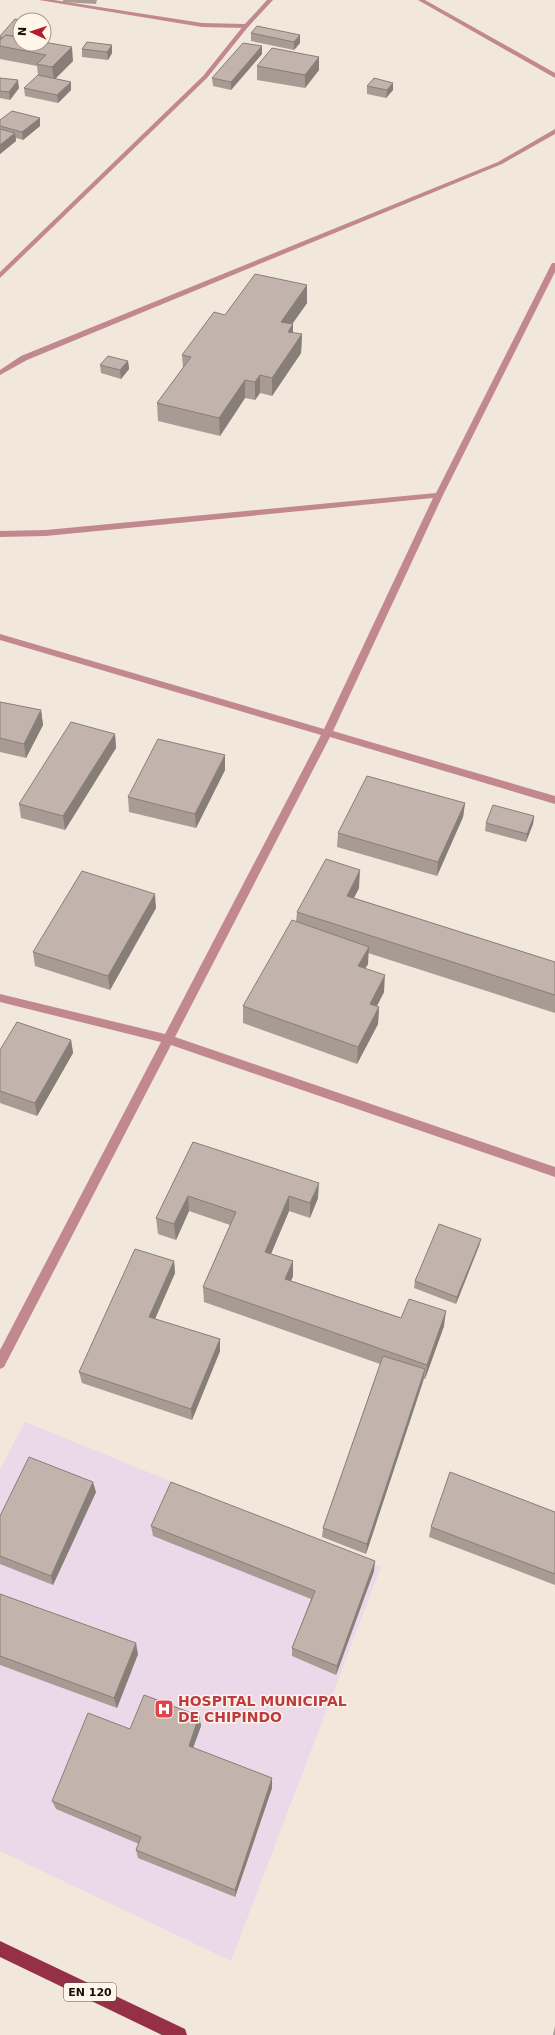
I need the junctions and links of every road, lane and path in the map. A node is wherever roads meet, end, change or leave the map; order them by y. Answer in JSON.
{"nodes":[{"id":1,"x":42,"y":0,"type":"edge"},
{"id":2,"x":270,"y":0,"type":"edge"},
{"id":3,"x":421,"y":0,"type":"edge"},
{"id":4,"x":246,"y":26,"type":"junction"},
{"id":5,"x":555,"y":76,"type":"edge"},
{"id":6,"x":555,"y":131,"type":"edge"},
{"id":7,"x":555,"y":265,"type":"edge"},
{"id":8,"x":0,"y":276,"type":"edge"},
{"id":9,"x":0,"y":373,"type":"edge"},
{"id":10,"x":439,"y":495,"type":"junction"},
{"id":11,"x":0,"y":534,"type":"edge"},
{"id":12,"x":0,"y":638,"type":"edge"},
{"id":13,"x":327,"y":733,"type":"junction"},
{"id":14,"x":555,"y":800,"type":"edge"},
{"id":15,"x":0,"y":998,"type":"edge"},
{"id":16,"x":169,"y":1040,"type":"junction"},
{"id":17,"x":555,"y":1172,"type":"edge"},
{"id":18,"x":0,"y":1363,"type":"edge"},
{"id":19,"x":0,"y":1949,"type":"edge"},
{"id":20,"x":179,"y":2035,"type":"edge"}],
"edges":[{"from":1,"to":4,"type":"street"},
{"from":2,"to":4,"type":"street"},
{"from":3,"to":5,"type":"street"},
{"from":4,"to":8,"type":"street"},
{"from":6,"to":9,"type":"street"},
{"from":7,"to":10,"type":"street"},
{"from":10,"to":11,"type":"street"},
{"from":10,"to":13,"type":"street"},
{"from":12,"to":13,"type":"street"},
{"from":13,"to":14,"type":"street"},
{"from":13,"to":16,"type":"street"},
{"from":15,"to":16,"type":"street"},
{"from":16,"to":17,"type":"street"},
{"from":16,"to":18,"type":"street"},
{"from":19,"to":20,"type":"main road","number":"EN 120"}]}
